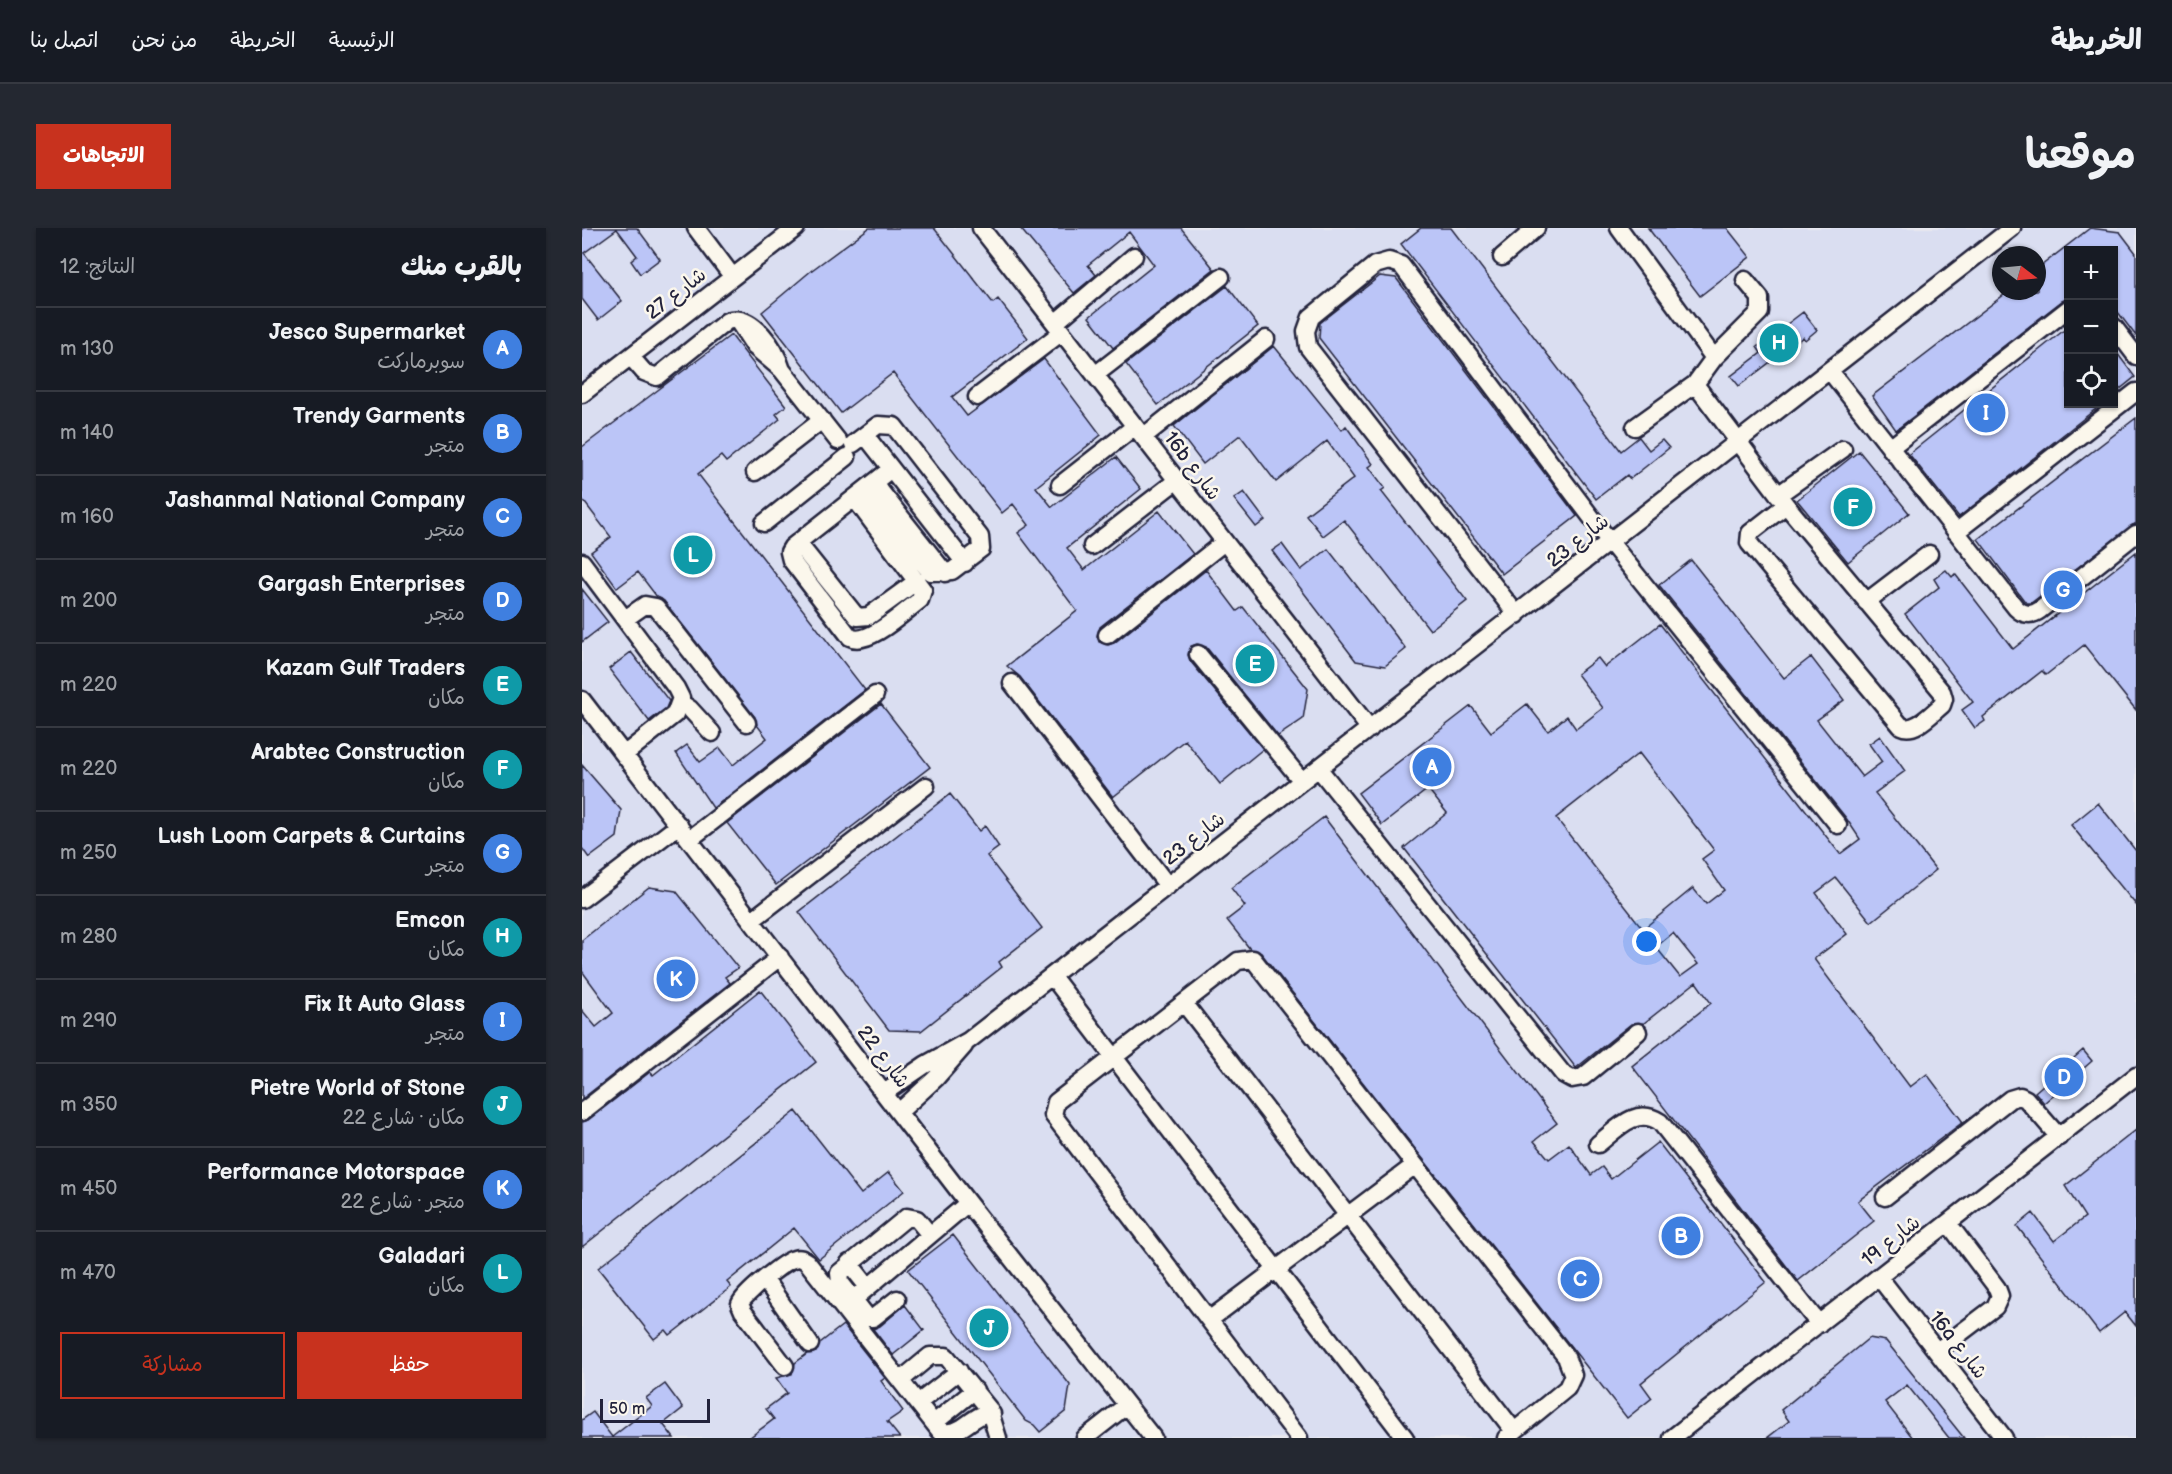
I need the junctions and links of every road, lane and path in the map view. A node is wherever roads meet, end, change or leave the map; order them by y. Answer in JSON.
{"nodes":[{"id":1,"x":696,"y":228,"type":"edge"},
{"id":2,"x":796,"y":228,"type":"edge"},
{"id":3,"x":981,"y":228,"type":"edge"},
{"id":4,"x":1536,"y":228,"type":"edge"},
{"id":5,"x":1619,"y":228,"type":"edge"},
{"id":6,"x":2012,"y":228,"type":"edge"},
{"id":7,"x":1134,"y":256,"type":"dead end"},
{"id":8,"x":1502,"y":257,"type":"dead end"},
{"id":9,"x":732,"y":276,"type":"junction"},
{"id":10,"x":1221,"y":277,"type":"dead end"},
{"id":11,"x":1745,"y":280,"type":"dead end"},
{"id":12,"x":2064,"y":312,"type":"edge"},
{"id":13,"x":1058,"y":328,"type":"junction"},
{"id":14,"x":2118,"y":332,"type":"edge"},
{"id":15,"x":1266,"y":339,"type":"dead end"},
{"id":16,"x":2136,"y":356,"type":"edge"},
{"id":17,"x":631,"y":357,"type":"junction"},
{"id":18,"x":1714,"y":358,"type":"junction"},
{"id":19,"x":1830,"y":371,"type":"junction"},
{"id":20,"x":1095,"y":375,"type":"junction"},
{"id":21,"x":1695,"y":384,"type":"junction"},
{"id":22,"x":2136,"y":392,"type":"edge"},
{"id":23,"x":582,"y":394,"type":"edge"},
{"id":24,"x":977,"y":397,"type":"dead end"},
{"id":25,"x":822,"y":420,"type":"junction"},
{"id":26,"x":1635,"y":427,"type":"dead end"},
{"id":27,"x":1138,"y":432,"type":"junction"},
{"id":28,"x":1739,"y":442,"type":"junction"},
{"id":29,"x":851,"y":444,"type":"junction"},
{"id":30,"x":1890,"y":448,"type":"junction"},
{"id":31,"x":1843,"y":449,"type":"dead end"},
{"id":32,"x":891,"y":469,"type":"junction"},
{"id":33,"x":755,"y":472,"type":"dead end"},
{"id":34,"x":1176,"y":481,"type":"junction"},
{"id":35,"x":1060,"y":485,"type":"dead end"},
{"id":36,"x":865,"y":491,"type":"junction"},
{"id":37,"x":1782,"y":500,"type":"junction"},
{"id":38,"x":764,"y":523,"type":"dead end"},
{"id":39,"x":1956,"y":532,"type":"junction"},
{"id":40,"x":2136,"y":534,"type":"edge"},
{"id":41,"x":1610,"y":542,"type":"junction"},
{"id":42,"x":1223,"y":543,"type":"junction"},
{"id":43,"x":1092,"y":546,"type":"dead end"},
{"id":44,"x":1929,"y":554,"type":"dead end"},
{"id":45,"x":582,"y":562,"type":"edge"},
{"id":46,"x":965,"y":563,"type":"junction"},
{"id":47,"x":1866,"y":602,"type":"junction"},
{"id":48,"x":1517,"y":615,"type":"junction"},
{"id":49,"x":625,"y":620,"type":"junction"},
{"id":50,"x":1107,"y":635,"type":"dead end"},
{"id":51,"x":1198,"y":654,"type":"dead end"},
{"id":52,"x":1012,"y":683,"type":"dead end"},
{"id":53,"x":875,"y":695,"type":"dead end"},
{"id":54,"x":582,"y":700,"type":"edge"},
{"id":55,"x":681,"y":703,"type":"junction"},
{"id":56,"x":747,"y":723,"type":"dead end"},
{"id":57,"x":1370,"y":729,"type":"junction"},
{"id":58,"x":712,"y":733,"type":"dead end"},
{"id":59,"x":625,"y":754,"type":"junction"},
{"id":60,"x":1319,"y":769,"type":"junction"},
{"id":61,"x":1302,"y":781,"type":"junction"},
{"id":62,"x":926,"y":786,"type":"dead end"},
{"id":63,"x":679,"y":825,"type":"junction"},
{"id":64,"x":1838,"y":825,"type":"dead end"},
{"id":65,"x":690,"y":839,"type":"junction"},
{"id":66,"x":1168,"y":886,"type":"junction"},
{"id":67,"x":582,"y":899,"type":"edge"},
{"id":68,"x":752,"y":920,"type":"junction"},
{"id":69,"x":780,"y":957,"type":"junction"},
{"id":70,"x":1052,"y":976,"type":"junction"},
{"id":71,"x":1184,"y":1003,"type":"junction"},
{"id":72,"x":1638,"y":1032,"type":"dead end"},
{"id":73,"x":968,"y":1041,"type":"junction"},
{"id":74,"x":1114,"y":1058,"type":"junction"},
{"id":75,"x":2136,"y":1076,"type":"edge"},
{"id":76,"x":885,"y":1093,"type":"junction"},
{"id":77,"x":899,"y":1112,"type":"junction"},
{"id":78,"x":582,"y":1113,"type":"edge"},
{"id":79,"x":2059,"y":1137,"type":"junction"},
{"id":80,"x":1598,"y":1144,"type":"dead end"},
{"id":81,"x":1415,"y":1165,"type":"junction"},
{"id":82,"x":1885,"y":1197,"type":"dead end"},
{"id":83,"x":968,"y":1203,"type":"junction"},
{"id":84,"x":1347,"y":1215,"type":"junction"},
{"id":85,"x":1948,"y":1223,"type":"junction"},
{"id":86,"x":930,"y":1235,"type":"junction"},
{"id":87,"x":849,"y":1263,"type":"junction"},
{"id":88,"x":1277,"y":1270,"type":"junction"},
{"id":89,"x":1879,"y":1277,"type":"junction"},
{"id":90,"x":765,"y":1280,"type":"junction"},
{"id":91,"x":869,"y":1286,"type":"junction"},
{"id":92,"x":848,"y":1304,"type":"junction"},
{"id":93,"x":1209,"y":1320,"type":"junction"},
{"id":94,"x":1819,"y":1324,"type":"junction"},
{"id":95,"x":810,"y":1344,"type":"dead end"},
{"id":96,"x":1937,"y":1352,"type":"junction"},
{"id":97,"x":785,"y":1366,"type":"dead end"},
{"id":98,"x":959,"y":1371,"type":"junction"},
{"id":99,"x":900,"y":1380,"type":"junction"},
{"id":100,"x":975,"y":1390,"type":"junction"},
{"id":101,"x":918,"y":1403,"type":"junction"},
{"id":102,"x":1127,"y":1405,"type":"junction"},
{"id":103,"x":992,"y":1414,"type":"junction"},
{"id":104,"x":934,"y":1423,"type":"junction"},
{"id":105,"x":1510,"y":1435,"type":"edge"},
{"id":106,"x":998,"y":1438,"type":"edge"},
{"id":107,"x":1085,"y":1438,"type":"edge"},
{"id":108,"x":1153,"y":1438,"type":"edge"},
{"id":109,"x":1299,"y":1438,"type":"edge"},
{"id":110,"x":1405,"y":1438,"type":"edge"},
{"id":111,"x":1672,"y":1438,"type":"edge"},
{"id":112,"x":2004,"y":1438,"type":"edge"}],
"edges":[{"from":1,"to":9,"type":"street"},
{"from":2,"to":9,"type":"street","name":"شارع 27"},
{"from":3,"to":13,"type":"street","name":"16b شارع"},
{"from":4,"to":8,"type":"street"},
{"from":5,"to":18,"type":"street"},
{"from":6,"to":19,"type":"street","name":"شارع 23"},
{"from":7,"to":13,"type":"street"},
{"from":9,"to":17,"type":"street","name":"شارع 27"},
{"from":10,"to":20,"type":"street"},
{"from":11,"to":18,"type":"street"},
{"from":12,"to":30,"type":"street"},
{"from":13,"to":20,"type":"street","name":"16b شارع"},
{"from":13,"to":24,"type":"street"},
{"from":14,"to":16,"type":"street"},
{"from":15,"to":27,"type":"street"},
{"from":17,"to":23,"type":"street","name":"شارع 27"},
{"from":17,"to":25,"type":"street"},
{"from":18,"to":21,"type":"street"},
{"from":19,"to":28,"type":"street","name":"شارع 23"},
{"from":19,"to":30,"type":"street"},
{"from":20,"to":27,"type":"street","name":"16b شارع"},
{"from":21,"to":26,"type":"street"},
{"from":21,"to":28,"type":"street"},
{"from":22,"to":39,"type":"street"},
{"from":25,"to":29,"type":"street"},
{"from":25,"to":33,"type":"street"},
{"from":27,"to":34,"type":"street","name":"16b شارع"},
{"from":27,"to":35,"type":"street"},
{"from":28,"to":37,"type":"street"},
{"from":28,"to":41,"type":"street","name":"شارع 23"},
{"from":29,"to":32,"type":"street"},
{"from":29,"to":38,"type":"street"},
{"from":29,"to":46,"type":"street"},
{"from":30,"to":39,"type":"street"},
{"from":31,"to":37,"type":"street"},
{"from":32,"to":36,"type":"street"},
{"from":32,"to":46,"type":"street"},
{"from":34,"to":42,"type":"street","name":"16b شارع"},
{"from":34,"to":43,"type":"street"},
{"from":36,"to":36,"type":"street"},
{"from":36,"to":46,"type":"street"},
{"from":37,"to":47,"type":"street"},
{"from":37,"to":47,"type":"street"},
{"from":39,"to":40,"type":"street"},
{"from":41,"to":48,"type":"street","name":"شارع 23"},
{"from":41,"to":48,"type":"street"},
{"from":41,"to":64,"type":"street"},
{"from":42,"to":50,"type":"street"},
{"from":42,"to":57,"type":"street","name":"16b شارع"},
{"from":44,"to":47,"type":"street"},
{"from":45,"to":49,"type":"street"},
{"from":48,"to":57,"type":"street","name":"شارع 23"},
{"from":49,"to":55,"type":"street"},
{"from":49,"to":56,"type":"street"},
{"from":51,"to":61,"type":"street"},
{"from":52,"to":66,"type":"street","name":"شارع 23"},
{"from":53,"to":65,"type":"street"},
{"from":54,"to":59,"type":"street","name":"شارع 22"},
{"from":55,"to":58,"type":"street"},
{"from":55,"to":59,"type":"street"},
{"from":57,"to":60,"type":"street","name":"شارع 23"},
{"from":59,"to":63,"type":"street","name":"شارع 22"},
{"from":60,"to":61,"type":"street","name":"شارع 23"},
{"from":60,"to":72,"type":"street"},
{"from":61,"to":66,"type":"street","name":"شارع 23"},
{"from":62,"to":68,"type":"street"},
{"from":63,"to":65,"type":"street","name":"شارع 22"},
{"from":63,"to":67,"type":"street"},
{"from":65,"to":68,"type":"street","name":"شارع 22"},
{"from":66,"to":70,"type":"street","name":"شارع 23"},
{"from":68,"to":69,"type":"street","name":"شارع 22"},
{"from":69,"to":76,"type":"street","name":"شارع 22"},
{"from":69,"to":78,"type":"street"},
{"from":70,"to":73,"type":"street","name":"شارع 23"},
{"from":70,"to":74,"type":"street"},
{"from":71,"to":74,"type":"street"},
{"from":71,"to":81,"type":"street"},
{"from":71,"to":84,"type":"street"},
{"from":73,"to":76,"type":"street","name":"شارع 23"},
{"from":73,"to":77,"type":"street","name":"شارع 23"},
{"from":74,"to":88,"type":"street"},
{"from":74,"to":93,"type":"street"},
{"from":75,"to":79,"type":"street","name":"شارع 19"},
{"from":76,"to":77,"type":"street","name":"شارع 22"},
{"from":77,"to":83,"type":"street","name":"شارع 22"},
{"from":79,"to":82,"type":"street"},
{"from":79,"to":85,"type":"street","name":"شارع 19"},
{"from":80,"to":94,"type":"street"},
{"from":81,"to":84,"type":"street"},
{"from":81,"to":105,"type":"street"},
{"from":83,"to":86,"type":"street"},
{"from":83,"to":102,"type":"street","name":"شارع 22"},
{"from":84,"to":88,"type":"street"},
{"from":84,"to":105,"type":"street"},
{"from":85,"to":89,"type":"street","name":"شارع 19"},
{"from":85,"to":96,"type":"street"},
{"from":86,"to":87,"type":"street"},
{"from":86,"to":91,"type":"street"},
{"from":87,"to":91,"type":"street"},
{"from":87,"to":92,"type":"street"},
{"from":88,"to":93,"type":"street"},
{"from":88,"to":110,"type":"street"},
{"from":89,"to":94,"type":"street","name":"شارع 19"},
{"from":89,"to":96,"type":"street","name":"16a شارع"},
{"from":90,"to":92,"type":"street"},
{"from":90,"to":95,"type":"street"},
{"from":90,"to":97,"type":"street"},
{"from":91,"to":92,"type":"street"},
{"from":91,"to":92,"type":"street"},
{"from":92,"to":99,"type":"street"},
{"from":93,"to":109,"type":"street"},
{"from":94,"to":111,"type":"street","name":"شارع 19"},
{"from":96,"to":112,"type":"street","name":"16a شارع"},
{"from":98,"to":99,"type":"street"},
{"from":98,"to":100,"type":"street"},
{"from":98,"to":101,"type":"street"},
{"from":99,"to":101,"type":"street"},
{"from":100,"to":103,"type":"street"},
{"from":100,"to":104,"type":"street"},
{"from":101,"to":104,"type":"street"},
{"from":102,"to":107,"type":"street"},
{"from":102,"to":108,"type":"street","name":"شارع 22"},
{"from":103,"to":104,"type":"street"},
{"from":103,"to":106,"type":"street"}]}
